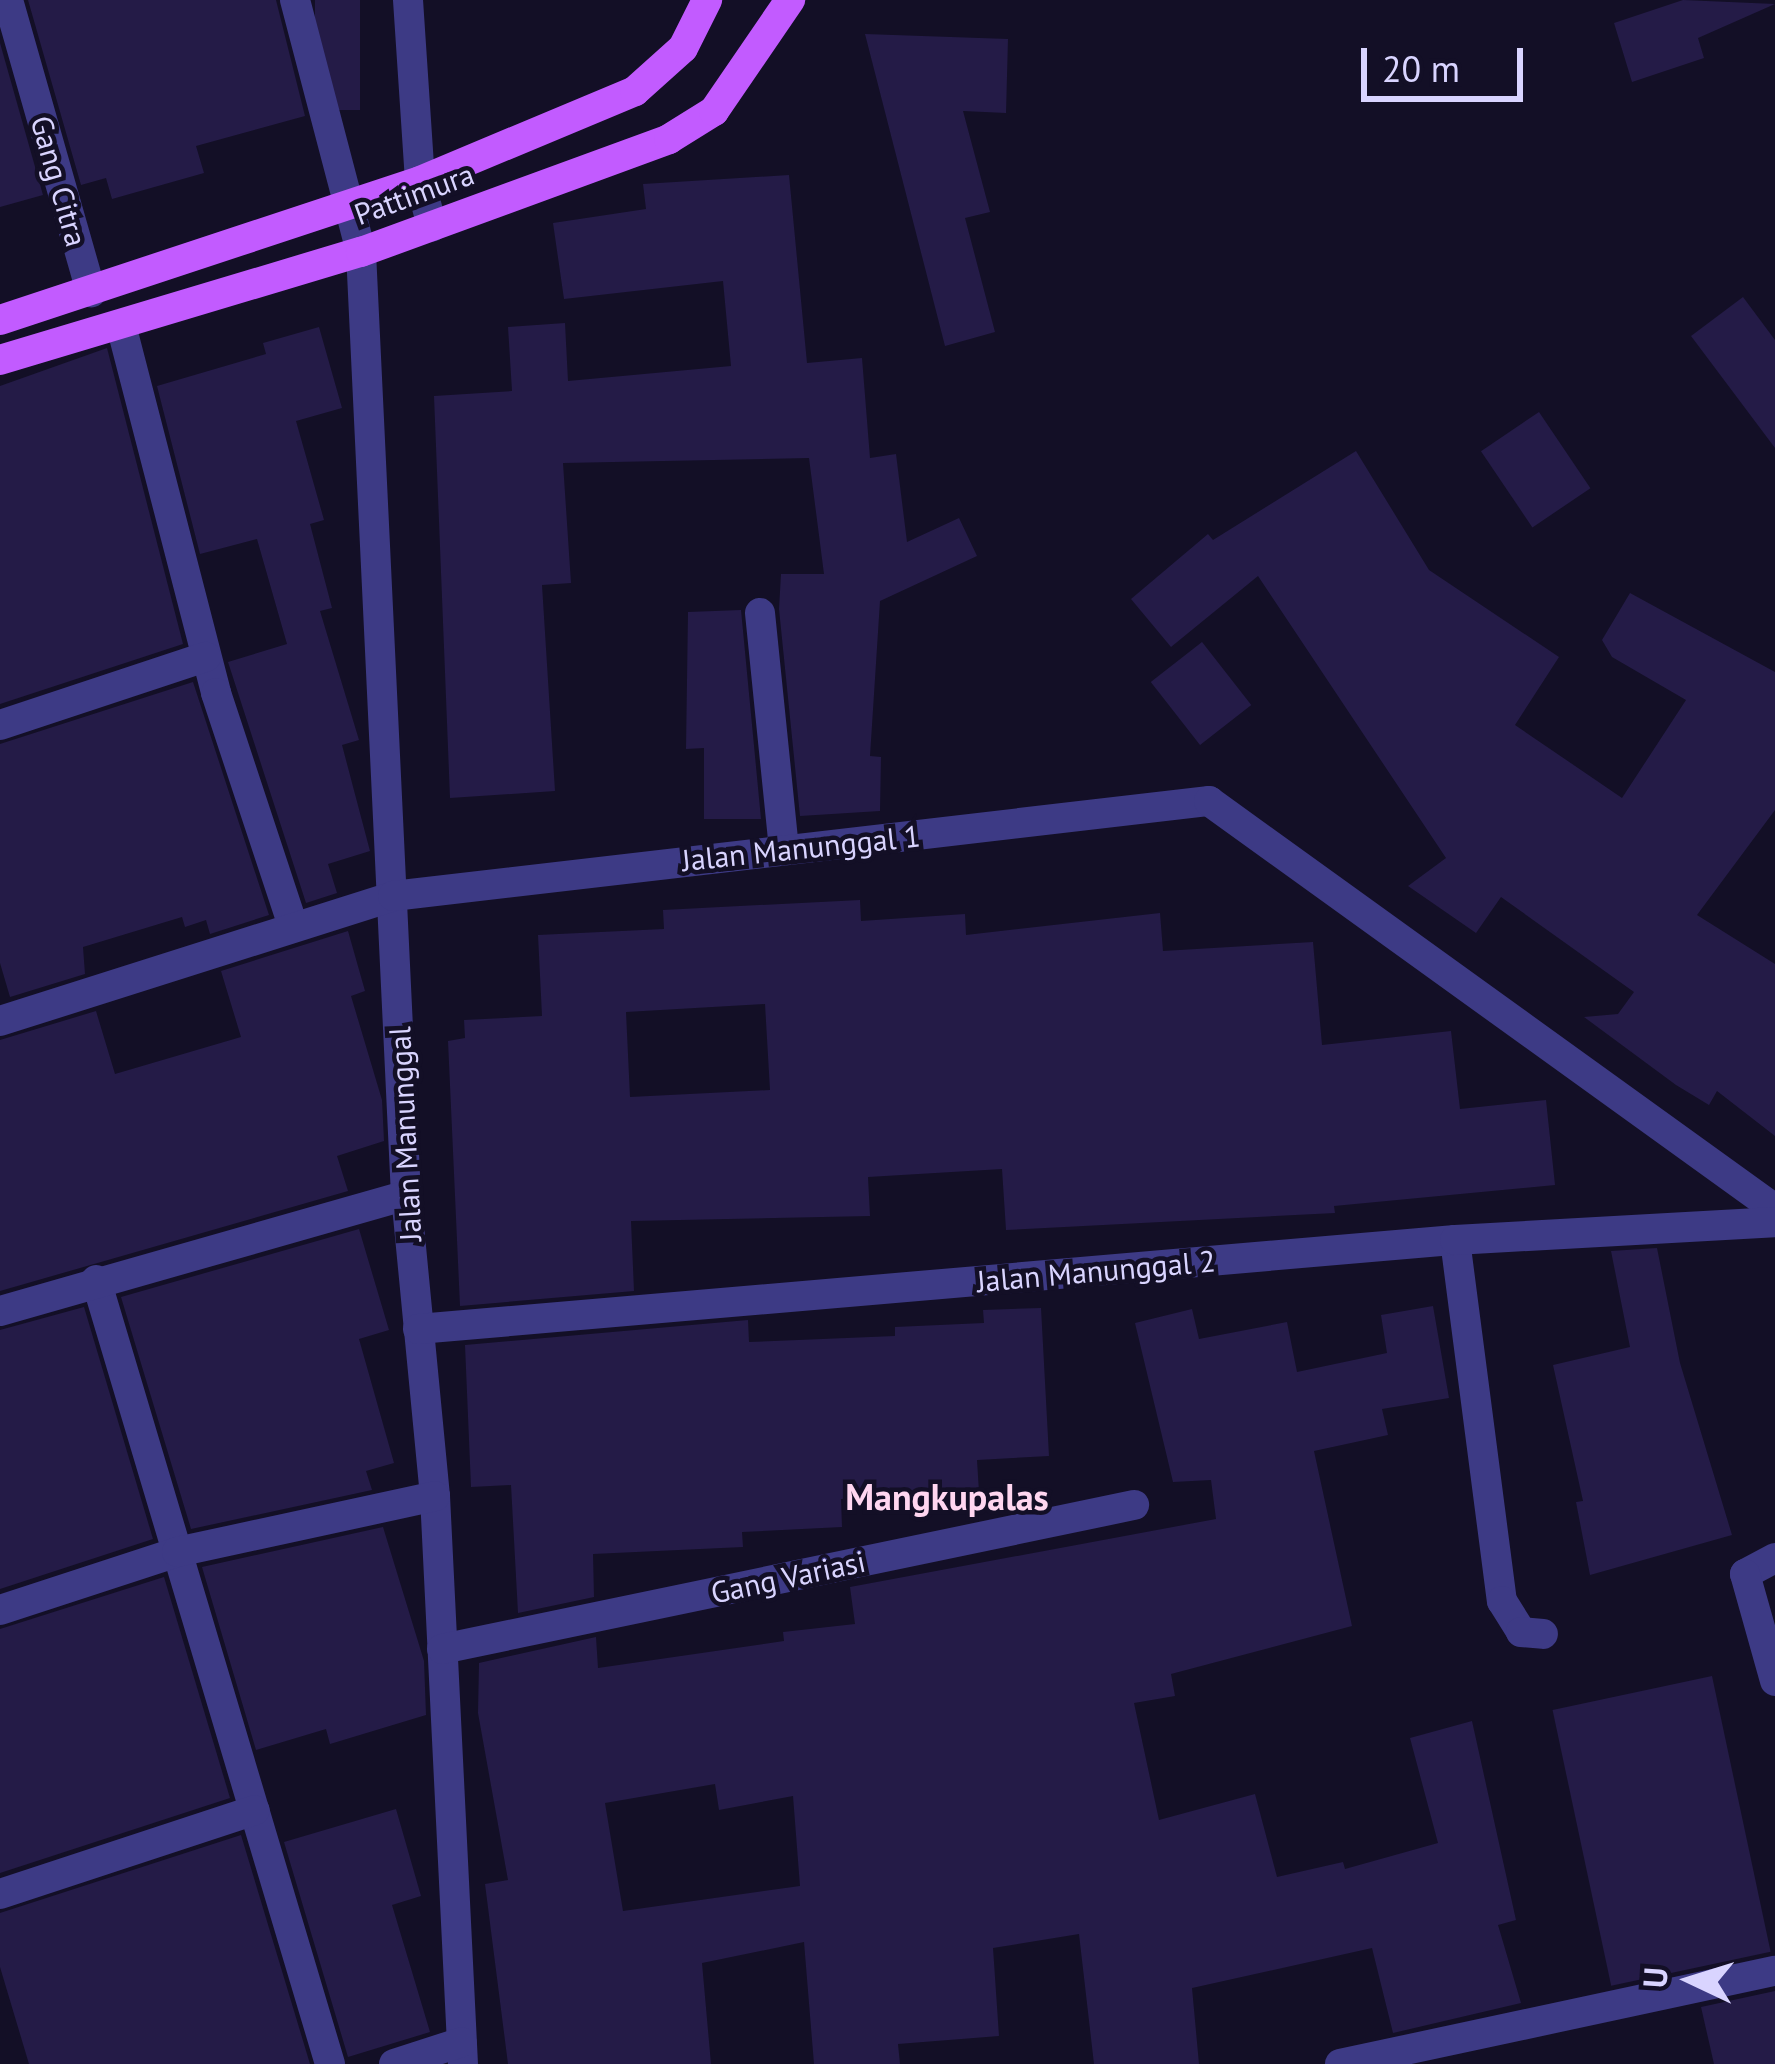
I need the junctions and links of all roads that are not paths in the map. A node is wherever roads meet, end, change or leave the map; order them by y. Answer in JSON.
{"nodes":[{"id":1,"x":8,"y":0,"type":"edge"},
{"id":2,"x":295,"y":0,"type":"edge"},
{"id":3,"x":408,"y":0,"type":"edge"},
{"id":4,"x":707,"y":0,"type":"edge"},
{"id":5,"x":790,"y":0,"type":"edge"},
{"id":6,"x":420,"y":181,"type":"junction"},
{"id":7,"x":349,"y":206,"type":"junction"},
{"id":8,"x":432,"y":226,"type":"junction"},
{"id":9,"x":361,"y":252,"type":"junction"},
{"id":10,"x":91,"y":292,"type":"junction"},
{"id":11,"x":0,"y":320,"type":"edge"},
{"id":12,"x":121,"y":325,"type":"junction"},
{"id":13,"x":0,"y":360,"type":"edge"},
{"id":14,"x":760,"y":613,"type":"dead end"},
{"id":15,"x":206,"y":657,"type":"junction"},
{"id":16,"x":0,"y":725,"type":"edge"},
{"id":17,"x":784,"y":848,"type":"junction"},
{"id":18,"x":393,"y":896,"type":"junction"},
{"id":19,"x":292,"y":922,"type":"junction"},
{"id":20,"x":0,"y":1021,"type":"edge"},
{"id":21,"x":406,"y":1195,"type":"junction"},
{"id":22,"x":1775,"y":1209,"type":"edge"},
{"id":23,"x":1775,"y":1222,"type":"edge"},
{"id":24,"x":1454,"y":1240,"type":"junction"},
{"id":25,"x":96,"y":1280,"type":"junction"},
{"id":26,"x":0,"y":1311,"type":"edge"},
{"id":27,"x":418,"y":1329,"type":"junction"},
{"id":28,"x":435,"y":1496,"type":"junction"},
{"id":29,"x":1134,"y":1504,"type":"dead end"},
{"id":30,"x":177,"y":1552,"type":"junction"},
{"id":31,"x":1775,"y":1558,"type":"edge"},
{"id":32,"x":0,"y":1610,"type":"edge"},
{"id":33,"x":1543,"y":1634,"type":"dead end"},
{"id":34,"x":442,"y":1649,"type":"junction"},
{"id":35,"x":1775,"y":1682,"type":"edge"},
{"id":36,"x":254,"y":1810,"type":"junction"},
{"id":37,"x":0,"y":1894,"type":"edge"},
{"id":38,"x":1775,"y":1971,"type":"edge"},
{"id":39,"x":462,"y":2053,"type":"edge"},
{"id":40,"x":330,"y":2064,"type":"edge"},
{"id":41,"x":394,"y":2064,"type":"edge"},
{"id":42,"x":1340,"y":2064,"type":"edge"}],
"edges":[{"from":1,"to":10,"type":"street","name":"Gang Citra"},
{"from":2,"to":7,"type":"street","name":"Jalan Manunggal"},
{"from":3,"to":6,"type":"street"},
{"from":4,"to":6,"type":"main road","name":"Pattimura"},
{"from":5,"to":8,"type":"main road","name":"Pattimura"},
{"from":6,"to":7,"type":"main road","name":"Pattimura"},
{"from":6,"to":8,"type":"street"},
{"from":7,"to":9,"type":"street","name":"Jalan Manunggal"},
{"from":7,"to":10,"type":"main road","name":"Pattimura"},
{"from":8,"to":9,"type":"main road","name":"Pattimura"},
{"from":9,"to":12,"type":"main road","name":"Pattimura"},
{"from":9,"to":18,"type":"street","name":"Jalan Manunggal"},
{"from":10,"to":11,"type":"main road","name":"Pattimura"},
{"from":12,"to":13,"type":"main road","name":"Pattimura"},
{"from":12,"to":15,"type":"street"},
{"from":14,"to":17,"type":"street"},
{"from":15,"to":16,"type":"street"},
{"from":15,"to":19,"type":"street"},
{"from":17,"to":18,"type":"street","name":"Jalan Manunggal 1"},
{"from":17,"to":22,"type":"street","name":"Jalan Manunggal 1"},
{"from":18,"to":19,"type":"street","name":"Jalan Manunggal 1"},
{"from":18,"to":21,"type":"street","name":"Jalan Manunggal"},
{"from":19,"to":20,"type":"street","name":"Jalan Manunggal 1"},
{"from":21,"to":25,"type":"street"},
{"from":21,"to":27,"type":"street","name":"Jalan Manunggal"},
{"from":23,"to":24,"type":"street","name":"Jalan Manunggal 2"},
{"from":24,"to":27,"type":"street","name":"Jalan Manunggal 2"},
{"from":24,"to":33,"type":"street"},
{"from":25,"to":26,"type":"street"},
{"from":25,"to":30,"type":"street"},
{"from":27,"to":28,"type":"street","name":"Jalan Manunggal"},
{"from":28,"to":30,"type":"street"},
{"from":28,"to":34,"type":"street","name":"Jalan Manunggal"},
{"from":29,"to":34,"type":"street","name":"Gang Variasi"},
{"from":30,"to":32,"type":"street"},
{"from":30,"to":36,"type":"street"},
{"from":31,"to":35,"type":"street"},
{"from":34,"to":39,"type":"street","name":"Jalan Manunggal"},
{"from":36,"to":37,"type":"street"},
{"from":36,"to":40,"type":"street"},
{"from":38,"to":42,"type":"street"},
{"from":39,"to":41,"type":"street"}]}
